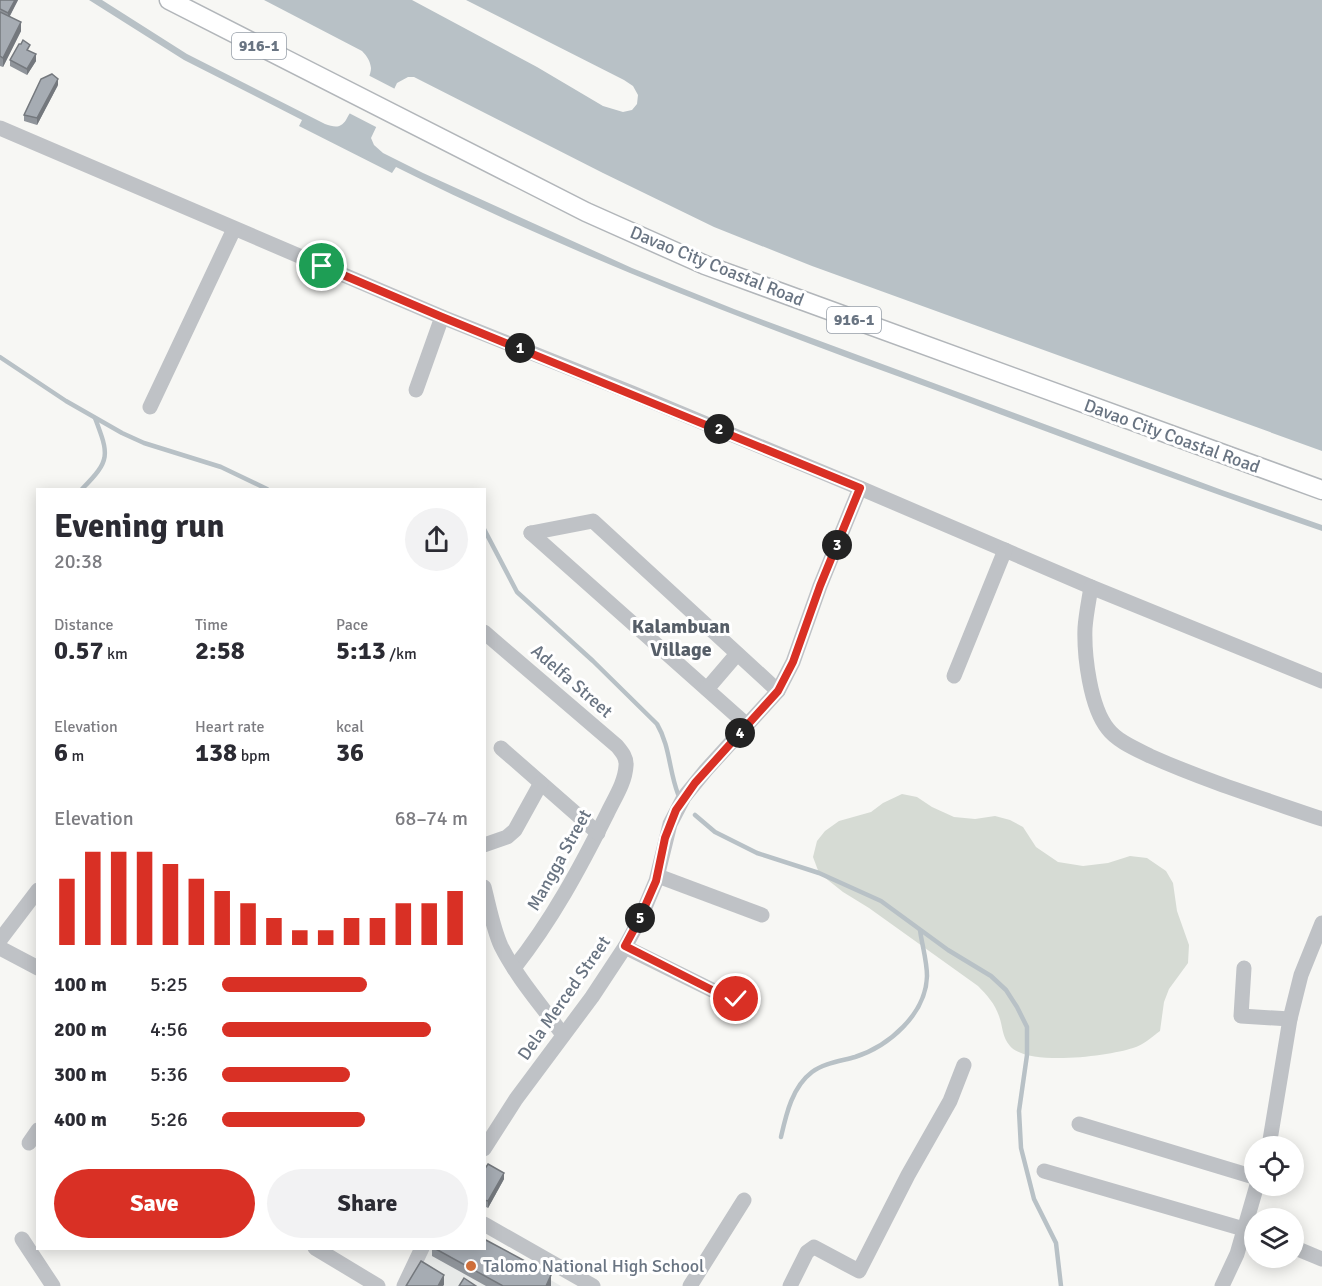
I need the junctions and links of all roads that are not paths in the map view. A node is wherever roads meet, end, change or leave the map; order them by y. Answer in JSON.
{"nodes":[{"id":1,"x":169,"y":0,"type":"edge"},
{"id":2,"x":0,"y":128,"type":"edge"},
{"id":3,"x":234,"y":229,"type":"junction"},
{"id":4,"x":442,"y":317,"type":"junction"},
{"id":5,"x":416,"y":390,"type":"dead end"},
{"id":6,"x":150,"y":407,"type":"dead end"},
{"id":7,"x":860,"y":488,"type":"junction"},
{"id":8,"x":1322,"y":490,"type":"edge"},
{"id":9,"x":1005,"y":550,"type":"junction"},
{"id":10,"x":1091,"y":587,"type":"junction"},
{"id":11,"x":486,"y":634,"type":"edge"},
{"id":12,"x":737,"y":654,"type":"junction"},
{"id":13,"x":954,"y":676,"type":"dead end"},
{"id":14,"x":1322,"y":681,"type":"edge"},
{"id":15,"x":707,"y":689,"type":"junction"},
{"id":16,"x":778,"y":691,"type":"junction"},
{"id":17,"x":747,"y":725,"type":"junction"},
{"id":18,"x":501,"y":748,"type":"dead end"},
{"id":19,"x":627,"y":765,"type":"joint"},
{"id":20,"x":541,"y":783,"type":"junction"},
{"id":21,"x":1322,"y":819,"type":"edge"},
{"id":22,"x":598,"y":833,"type":"junction"},
{"id":23,"x":486,"y":844,"type":"edge"},
{"id":24,"x":658,"y":876,"type":"junction"},
{"id":25,"x":36,"y":893,"type":"edge"},
{"id":26,"x":486,"y":895,"type":"edge"},
{"id":27,"x":762,"y":915,"type":"dead end"},
{"id":28,"x":1322,"y":923,"type":"edge"},
{"id":29,"x":0,"y":940,"type":"edge"},
{"id":30,"x":625,"y":946,"type":"junction"},
{"id":31,"x":0,"y":948,"type":"edge"},
{"id":32,"x":36,"y":967,"type":"edge"},
{"id":33,"x":514,"y":968,"type":"junction"},
{"id":34,"x":1244,"y":968,"type":"dead end"},
{"id":35,"x":736,"y":999,"type":"dead end"},
{"id":36,"x":1290,"y":1019,"type":"junction"},
{"id":37,"x":564,"y":1035,"type":"junction"},
{"id":38,"x":963,"y":1065,"type":"dead end"},
{"id":39,"x":1080,"y":1125,"type":"dead end"},
{"id":40,"x":1271,"y":1136,"type":"edge"},
{"id":41,"x":486,"y":1146,"type":"edge"},
{"id":42,"x":1044,"y":1171,"type":"dead end"},
{"id":43,"x":1244,"y":1174,"type":"edge"},
{"id":44,"x":744,"y":1200,"type":"dead end"},
{"id":45,"x":486,"y":1225,"type":"edge"},
{"id":46,"x":1244,"y":1230,"type":"edge"},
{"id":47,"x":22,"y":1239,"type":"dead end"},
{"id":48,"x":1244,"y":1241,"type":"edge"},
{"id":49,"x":318,"y":1250,"type":"edge"},
{"id":50,"x":421,"y":1250,"type":"edge"},
{"id":51,"x":1304,"y":1252,"type":"edge"},
{"id":52,"x":1322,"y":1259,"type":"edge"},
{"id":53,"x":585,"y":1284,"type":"edge"},
{"id":54,"x":53,"y":1286,"type":"edge"},
{"id":55,"x":378,"y":1286,"type":"edge"},
{"id":56,"x":404,"y":1286,"type":"edge"},
{"id":57,"x":690,"y":1286,"type":"edge"},
{"id":58,"x":790,"y":1286,"type":"edge"},
{"id":59,"x":1222,"y":1286,"type":"edge"}],
"edges":[{"from":1,"to":8,"type":"main road","name":"Davao City Coastal Road","number":"916-1"},
{"from":2,"to":3,"type":"street"},
{"from":3,"to":4,"type":"street"},
{"from":3,"to":6,"type":"street"},
{"from":4,"to":5,"type":"street"},
{"from":4,"to":7,"type":"street"},
{"from":7,"to":9,"type":"street"},
{"from":7,"to":16,"type":"street","name":"Dela Merced Street"},
{"from":9,"to":10,"type":"street"},
{"from":9,"to":13,"type":"street"},
{"from":10,"to":14,"type":"street"},
{"from":10,"to":21,"type":"street"},
{"from":11,"to":19,"type":"street","name":"Adelfa Street"},
{"from":12,"to":15,"type":"street"},
{"from":12,"to":15,"type":"street"},
{"from":12,"to":16,"type":"street"},
{"from":15,"to":17,"type":"street"},
{"from":16,"to":17,"type":"street","name":"Dela Merced Street"},
{"from":17,"to":24,"type":"street","name":"Dela Merced Street"},
{"from":18,"to":20,"type":"street"},
{"from":19,"to":22,"type":"street","name":"Mangga Street"},
{"from":20,"to":22,"type":"street"},
{"from":20,"to":23,"type":"street"},
{"from":22,"to":33,"type":"street","name":"Mangga Street"},
{"from":24,"to":27,"type":"street"},
{"from":24,"to":30,"type":"street","name":"Dela Merced Street"},
{"from":25,"to":29,"type":"street"},
{"from":26,"to":33,"type":"street"},
{"from":28,"to":36,"type":"street"},
{"from":30,"to":35,"type":"street"},
{"from":30,"to":37,"type":"street","name":"Dela Merced Street"},
{"from":31,"to":32,"type":"street"},
{"from":33,"to":37,"type":"street"},
{"from":34,"to":36,"type":"street"},
{"from":36,"to":40,"type":"street"},
{"from":37,"to":41,"type":"street","name":"Dela Merced Street"},
{"from":38,"to":58,"type":"street"},
{"from":39,"to":43,"type":"street"},
{"from":42,"to":46,"type":"street"},
{"from":44,"to":57,"type":"street"},
{"from":45,"to":53,"type":"street"},
{"from":47,"to":54,"type":"street"},
{"from":48,"to":59,"type":"street"},
{"from":49,"to":55,"type":"street"},
{"from":50,"to":56,"type":"street"},
{"from":51,"to":52,"type":"street"}]}
